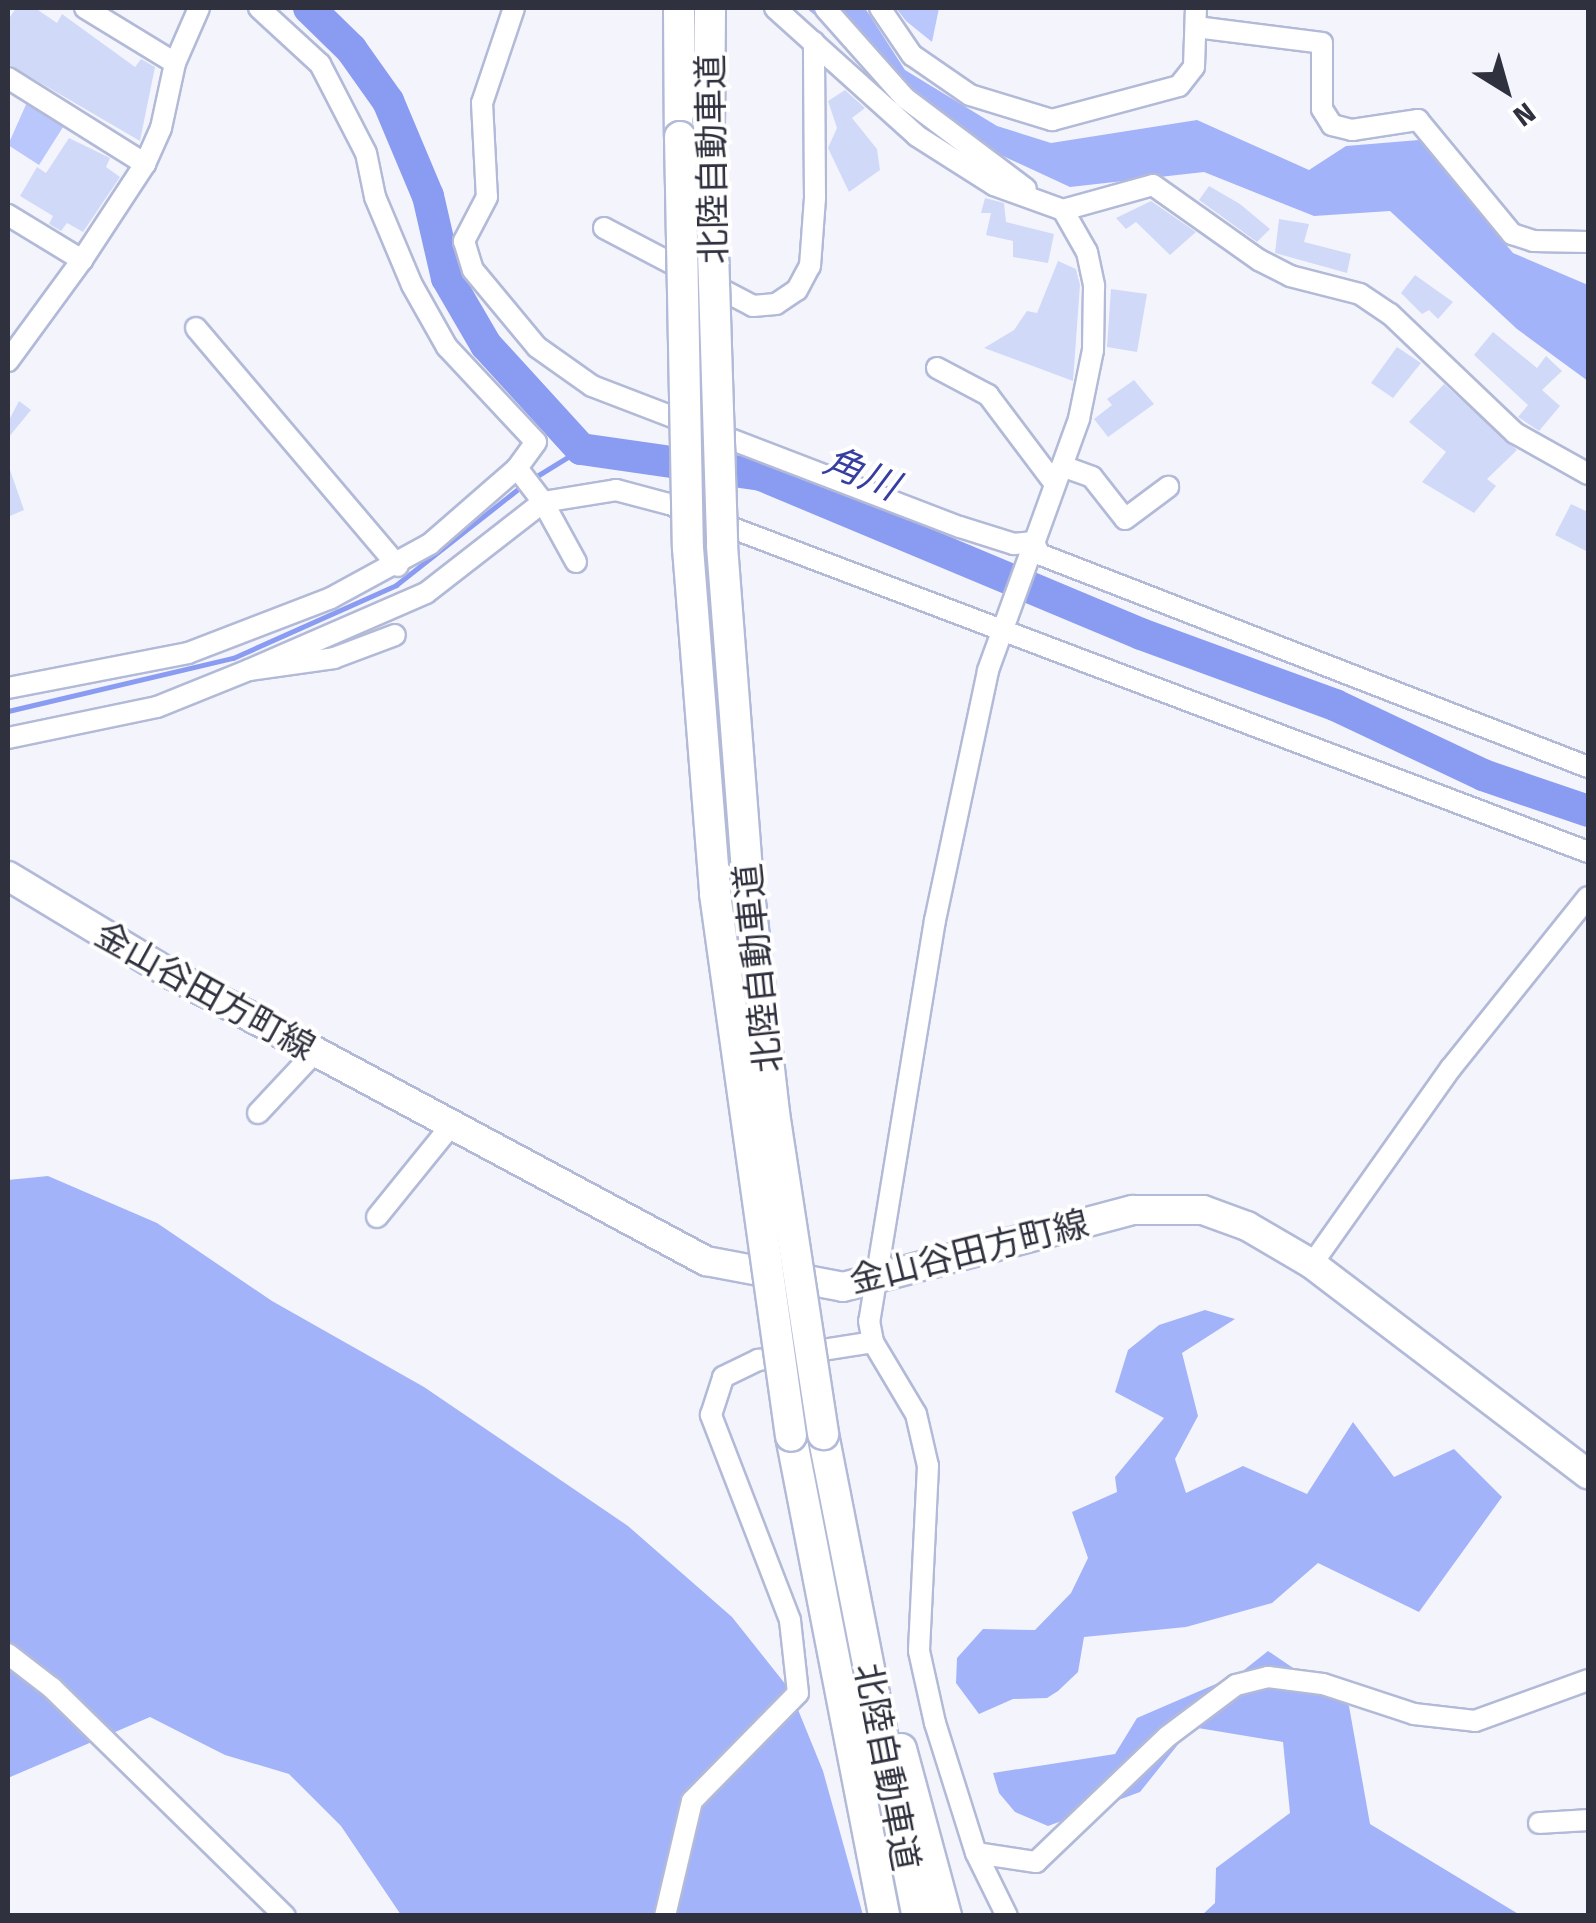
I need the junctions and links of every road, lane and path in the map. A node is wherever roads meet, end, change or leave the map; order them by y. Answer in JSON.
{"nodes":[{"id":1,"x":85,"y":8,"type":"edge"},
{"id":2,"x":199,"y":8,"type":"edge"},
{"id":3,"x":259,"y":8,"type":"edge"},
{"id":4,"x":514,"y":8,"type":"edge"},
{"id":5,"x":679,"y":8,"type":"edge"},
{"id":6,"x":710,"y":8,"type":"edge"},
{"id":7,"x":775,"y":8,"type":"edge"},
{"id":8,"x":825,"y":8,"type":"edge"},
{"id":9,"x":880,"y":8,"type":"edge"},
{"id":10,"x":1196,"y":17,"type":"edge"},
{"id":11,"x":814,"y":42,"type":"junction"},
{"id":12,"x":175,"y":62,"type":"junction"},
{"id":13,"x":8,"y":78,"type":"edge"},
{"id":14,"x":145,"y":164,"type":"junction"},
{"id":15,"x":1054,"y":206,"type":"junction"},
{"id":16,"x":8,"y":215,"type":"edge"},
{"id":17,"x":604,"y":228,"type":"dead end"},
{"id":18,"x":1588,"y":242,"type":"edge"},
{"id":19,"x":82,"y":260,"type":"junction"},
{"id":20,"x":196,"y":328,"type":"dead end"},
{"id":21,"x":8,"y":361,"type":"edge"},
{"id":22,"x":937,"y":368,"type":"dead end"},
{"id":23,"x":517,"y":468,"type":"junction"},
{"id":24,"x":1588,"y":474,"type":"edge"},
{"id":25,"x":1058,"y":475,"type":"junction"},
{"id":26,"x":1168,"y":487,"type":"dead end"},
{"id":27,"x":543,"y":502,"type":"junction"},
{"id":28,"x":1033,"y":544,"type":"junction"},
{"id":29,"x":576,"y":562,"type":"dead end"},
{"id":30,"x":398,"y":566,"type":"junction"},
{"id":31,"x":1002,"y":632,"type":"junction"},
{"id":32,"x":395,"y":635,"type":"dead end"},
{"id":33,"x":249,"y":670,"type":"junction"},
{"id":34,"x":8,"y":688,"type":"edge"},
{"id":35,"x":8,"y":738,"type":"edge"},
{"id":36,"x":1588,"y":767,"type":"edge"},
{"id":37,"x":1588,"y":852,"type":"edge"},
{"id":38,"x":8,"y":876,"type":"edge"},
{"id":39,"x":1588,"y":897,"type":"edge"},
{"id":40,"x":315,"y":1052,"type":"junction"},
{"id":41,"x":258,"y":1113,"type":"dead end"},
{"id":42,"x":452,"y":1123,"type":"junction"},
{"id":43,"x":377,"y":1217,"type":"dead end"},
{"id":44,"x":1312,"y":1264,"type":"junction"},
{"id":45,"x":872,"y":1281,"type":"junction"},
{"id":46,"x":873,"y":1342,"type":"junction"},
{"id":47,"x":1588,"y":1474,"type":"edge"},
{"id":48,"x":832,"y":1485,"type":"junction"},
{"id":49,"x":8,"y":1654,"type":"edge"},
{"id":50,"x":1588,"y":1680,"type":"edge"},
{"id":51,"x":1588,"y":1820,"type":"edge"},
{"id":52,"x":1540,"y":1823,"type":"dead end"},
{"id":53,"x":976,"y":1853,"type":"junction"},
{"id":54,"x":285,"y":1916,"type":"edge"},
{"id":55,"x":664,"y":1916,"type":"edge"},
{"id":56,"x":884,"y":1916,"type":"edge"},
{"id":57,"x":918,"y":1916,"type":"edge"},
{"id":58,"x":946,"y":1916,"type":"edge"},
{"id":59,"x":1007,"y":1916,"type":"edge"}],
"edges":[{"from":1,"to":12,"type":"street"},
{"from":2,"to":12,"type":"street"},
{"from":3,"to":23,"type":"street"},
{"from":4,"to":28,"type":"street"},
{"from":5,"to":56,"type":"highway","name":"北陸自動車道","bridge":true},
{"from":6,"to":48,"type":"highway","name":"北陸自動車道","bridge":true},
{"from":7,"to":11,"type":"street"},
{"from":8,"to":15,"type":"street"},
{"from":9,"to":10,"type":"street"},
{"from":10,"to":18,"type":"street"},
{"from":11,"to":15,"type":"street"},
{"from":11,"to":17,"type":"street"},
{"from":12,"to":14,"type":"street"},
{"from":13,"to":14,"type":"street"},
{"from":14,"to":19,"type":"street"},
{"from":15,"to":24,"type":"street"},
{"from":15,"to":25,"type":"street"},
{"from":16,"to":19,"type":"street"},
{"from":19,"to":21,"type":"street"},
{"from":20,"to":30,"type":"street"},
{"from":22,"to":25,"type":"street"},
{"from":23,"to":27,"type":"street"},
{"from":23,"to":30,"type":"street"},
{"from":25,"to":26,"type":"street"},
{"from":25,"to":28,"type":"street"},
{"from":27,"to":29,"type":"street"},
{"from":27,"to":31,"type":"street"},
{"from":27,"to":33,"type":"street"},
{"from":28,"to":31,"type":"street"},
{"from":28,"to":36,"type":"street"},
{"from":30,"to":34,"type":"street"},
{"from":31,"to":37,"type":"street"},
{"from":31,"to":45,"type":"street"},
{"from":32,"to":33,"type":"street"},
{"from":33,"to":35,"type":"street"},
{"from":38,"to":40,"type":"main road","name":"金山谷田方町線"},
{"from":39,"to":44,"type":"street"},
{"from":40,"to":41,"type":"street"},
{"from":40,"to":42,"type":"main road","name":"金山谷田方町線"},
{"from":42,"to":43,"type":"street"},
{"from":42,"to":45,"type":"main road","name":"金山谷田方町線"},
{"from":44,"to":45,"type":"main road","name":"金山谷田方町線"},
{"from":44,"to":47,"type":"main road","name":"金山谷田方町線"},
{"from":45,"to":46,"type":"street"},
{"from":46,"to":53,"type":"street"},
{"from":46,"to":55,"type":"street"},
{"from":48,"to":57,"type":"highway","name":"北陸自動車道"},
{"from":48,"to":58,"type":"highway"},
{"from":49,"to":54,"type":"street"},
{"from":50,"to":53,"type":"street"},
{"from":51,"to":52,"type":"street"},
{"from":53,"to":59,"type":"street"}]}
